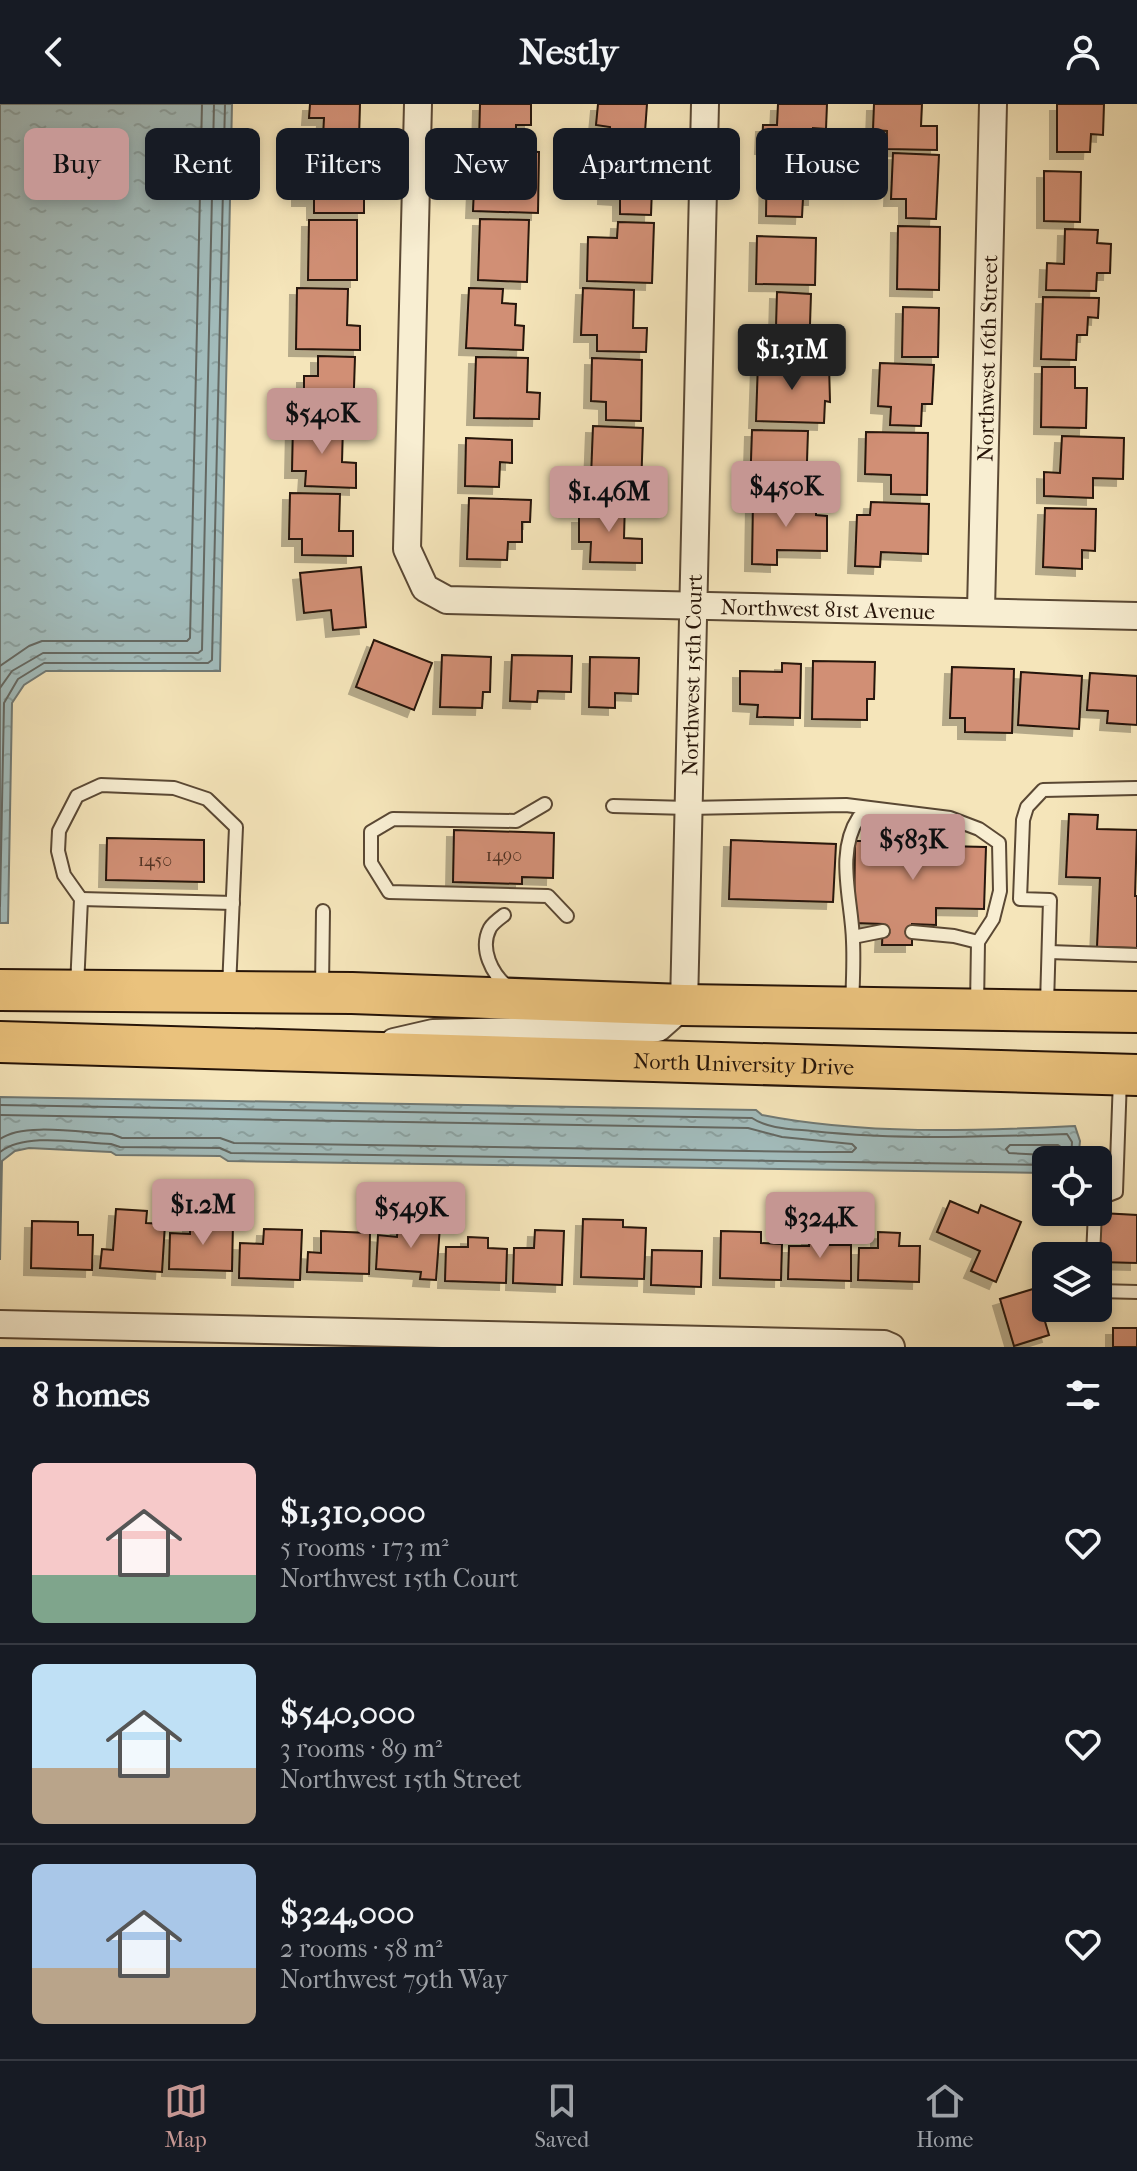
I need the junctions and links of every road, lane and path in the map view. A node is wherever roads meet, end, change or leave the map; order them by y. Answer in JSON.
{"nodes":[{"id":1,"x":418,"y":104,"type":"edge"},
{"id":2,"x":705,"y":104,"type":"edge"},
{"id":3,"x":993,"y":104,"type":"edge"},
{"id":4,"x":693,"y":606,"type":"junction"},
{"id":5,"x":981,"y":610,"type":"junction"},
{"id":6,"x":1137,"y":616,"type":"edge"},
{"id":7,"x":1136,"y":788,"type":"edge"},
{"id":8,"x":545,"y":804,"type":"dead end"},
{"id":9,"x":613,"y":806,"type":"dead end"},
{"id":10,"x":688,"y":808,"type":"junction"},
{"id":11,"x":882,"y":811,"type":"junction"},
{"id":12,"x":81,"y":899,"type":"junction"},
{"id":13,"x":233,"y":903,"type":"junction"},
{"id":14,"x":323,"y":911,"type":"dead end"},
{"id":15,"x":504,"y":915,"type":"dead end"},
{"id":16,"x":567,"y":916,"type":"dead end"},
{"id":17,"x":883,"y":931,"type":"dead end"},
{"id":18,"x":912,"y":932,"type":"dead end"},
{"id":19,"x":853,"y":937,"type":"junction"},
{"id":20,"x":978,"y":942,"type":"junction"},
{"id":21,"x":1049,"y":952,"type":"junction"},
{"id":22,"x":1137,"y":955,"type":"edge"},
{"id":23,"x":0,"y":990,"type":"edge"},
{"id":24,"x":77,"y":991,"type":"junction"},
{"id":25,"x":229,"y":992,"type":"junction"},
{"id":26,"x":322,"y":993,"type":"junction"},
{"id":27,"x":522,"y":999,"type":"junction"},
{"id":28,"x":684,"y":1005,"type":"junction"},
{"id":29,"x":852,"y":1007,"type":"junction"},
{"id":30,"x":977,"y":1009,"type":"junction"},
{"id":31,"x":1047,"y":1012,"type":"junction"},
{"id":32,"x":1137,"y":1012,"type":"edge"},
{"id":33,"x":0,"y":1042,"type":"edge"},
{"id":34,"x":351,"y":1051,"type":"junction"},
{"id":35,"x":1128,"y":1075,"type":"edge"},
{"id":36,"x":1112,"y":1194,"type":"edge"},
{"id":37,"x":1112,"y":1291,"type":"edge"},
{"id":38,"x":1137,"y":1292,"type":"edge"},
{"id":39,"x":0,"y":1324,"type":"edge"},
{"id":40,"x":157,"y":1338,"type":"edge"},
{"id":41,"x":891,"y":1347,"type":"edge"}],
"edges":[{"from":1,"to":4,"type":"street","name":"Northwest 81st Avenue"},
{"from":2,"to":4,"type":"street","name":"Northwest 15th Court"},
{"from":3,"to":5,"type":"street","name":"Northwest 16th Street"},
{"from":4,"to":5,"type":"street","name":"Northwest 81st Avenue"},
{"from":4,"to":10,"type":"street","name":"Northwest 15th Court"},
{"from":5,"to":6,"type":"street","name":"Northwest 81st Avenue"},
{"from":7,"to":21,"type":"lane"},
{"from":8,"to":16,"type":"lane"},
{"from":9,"to":10,"type":"lane"},
{"from":10,"to":11,"type":"lane"},
{"from":10,"to":28,"type":"street","name":"Northwest 15th Court"},
{"from":11,"to":19,"type":"lane"},
{"from":11,"to":20,"type":"lane"},
{"from":12,"to":13,"type":"lane"},
{"from":12,"to":13,"type":"lane"},
{"from":12,"to":24,"type":"lane"},
{"from":13,"to":25,"type":"lane"},
{"from":14,"to":26,"type":"lane"},
{"from":15,"to":27,"type":"lane"},
{"from":17,"to":19,"type":"lane"},
{"from":18,"to":20,"type":"lane"},
{"from":19,"to":29,"type":"lane"},
{"from":20,"to":30,"type":"lane"},
{"from":21,"to":22,"type":"lane"},
{"from":21,"to":31,"type":"lane"},
{"from":23,"to":24,"type":"main road"},
{"from":24,"to":25,"type":"main road"},
{"from":25,"to":26,"type":"main road"},
{"from":26,"to":27,"type":"main road"},
{"from":27,"to":28,"type":"main road"},
{"from":28,"to":29,"type":"main road"},
{"from":28,"to":34,"type":"street","name":"North University Drive"},
{"from":29,"to":30,"type":"main road"},
{"from":30,"to":31,"type":"main road"},
{"from":31,"to":32,"type":"main road"},
{"from":33,"to":34,"type":"main road","name":"North University Drive"},
{"from":34,"to":35,"type":"main road","name":"North University Drive"},
{"from":35,"to":36,"type":"lane"},
{"from":37,"to":38,"type":"lane"},
{"from":39,"to":40,"type":"street"},
{"from":40,"to":41,"type":"street"}]}
